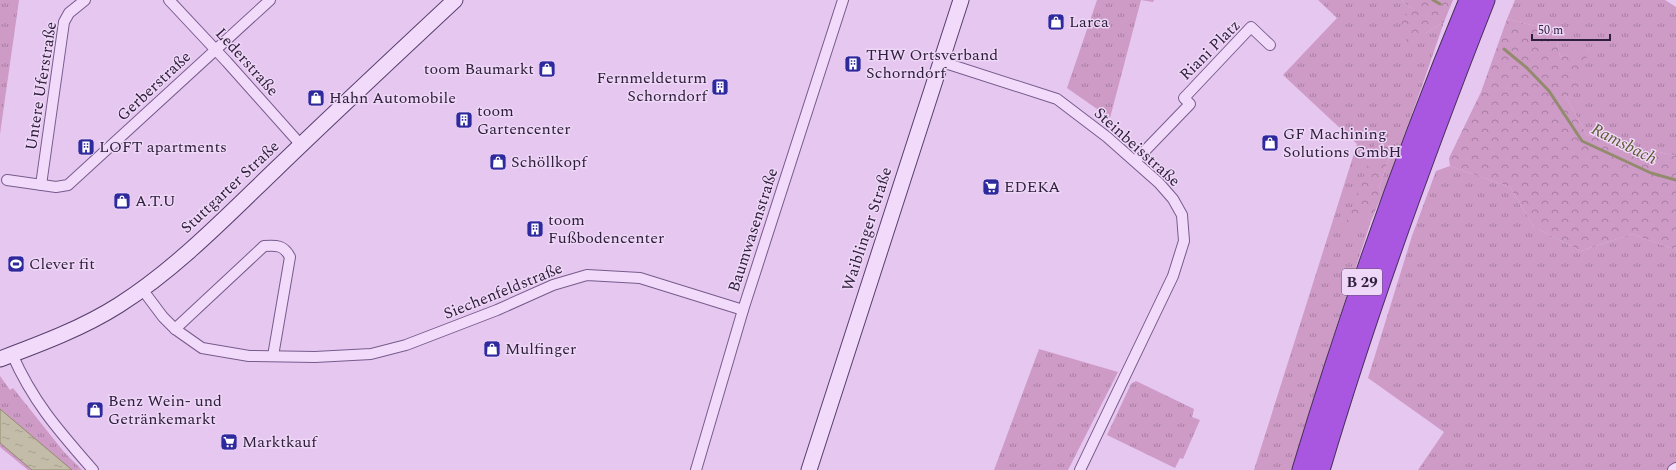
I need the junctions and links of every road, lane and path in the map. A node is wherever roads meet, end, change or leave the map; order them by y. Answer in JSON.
{"nodes":[{"id":1,"x":85,"y":0,"type":"edge"},
{"id":2,"x":169,"y":0,"type":"edge"},
{"id":3,"x":270,"y":0,"type":"edge"},
{"id":4,"x":455,"y":0,"type":"edge"},
{"id":5,"x":842,"y":0,"type":"edge"},
{"id":6,"x":961,"y":0,"type":"edge"},
{"id":7,"x":1469,"y":0,"type":"edge"},
{"id":8,"x":1485,"y":0,"type":"edge"},
{"id":9,"x":1270,"y":45,"type":"dead end"},
{"id":10,"x":216,"y":49,"type":"junction"},
{"id":11,"x":942,"y":62,"type":"junction"},
{"id":12,"x":301,"y":145,"type":"junction"},
{"id":13,"x":1135,"y":161,"type":"junction"},
{"id":14,"x":7,"y":180,"type":"dead end"},
{"id":15,"x":41,"y":185,"type":"junction"},
{"id":16,"x":142,"y":289,"type":"junction"},
{"id":17,"x":742,"y":310,"type":"junction"},
{"id":18,"x":176,"y":329,"type":"junction"},
{"id":19,"x":6,"y":356,"type":"edge"},
{"id":20,"x":273,"y":356,"type":"junction"},
{"id":21,"x":1676,"y":468,"type":"edge"},
{"id":22,"x":93,"y":470,"type":"edge"},
{"id":23,"x":696,"y":470,"type":"edge"},
{"id":24,"x":809,"y":470,"type":"edge"},
{"id":25,"x":1080,"y":470,"type":"edge"},
{"id":26,"x":1302,"y":470,"type":"edge"},
{"id":27,"x":1320,"y":470,"type":"edge"},
{"id":28,"x":1673,"y":470,"type":"edge"}],
"edges":[{"from":1,"to":15,"type":"street","name":"Untere Uferstraße"},
{"from":2,"to":10,"type":"street","name":"Lederstraße"},
{"from":3,"to":10,"type":"street","name":"Gerberstraße"},
{"from":4,"to":12,"type":"main road","name":"Stuttgarter Straße"},
{"from":5,"to":17,"type":"street","name":"Baumwasenstraße"},
{"from":6,"to":11,"type":"main road","name":"Waiblinger Straße"},
{"from":7,"to":26,"type":"highway","number":"B 29"},
{"from":8,"to":27,"type":"highway","number":"B 29"},
{"from":9,"to":13,"type":"street","name":"Riani Platz"},
{"from":10,"to":12,"type":"street","name":"Lederstraße"},
{"from":10,"to":15,"type":"street","name":"Gerberstraße"},
{"from":11,"to":13,"type":"street","name":"Steinbeisstraße"},
{"from":11,"to":24,"type":"main road","name":"Waiblinger Straße"},
{"from":12,"to":16,"type":"main road","name":"Stuttgarter Straße"},
{"from":13,"to":25,"type":"street","name":"Steinbeisstraße"},
{"from":14,"to":15,"type":"street","name":"Gerberstraße"},
{"from":16,"to":18,"type":"street","name":"Siechenfeldstraße"},
{"from":16,"to":19,"type":"main road","name":"Stuttgarter Straße"},
{"from":17,"to":20,"type":"street","name":"Siechenfeldstraße"},
{"from":17,"to":23,"type":"street","name":"Baumwasenstraße"},
{"from":18,"to":20,"type":"street","name":"Siechenfeldstraße"},
{"from":18,"to":20,"type":"street"},
{"from":19,"to":22,"type":"street"},
{"from":21,"to":28,"type":"street"}]}
